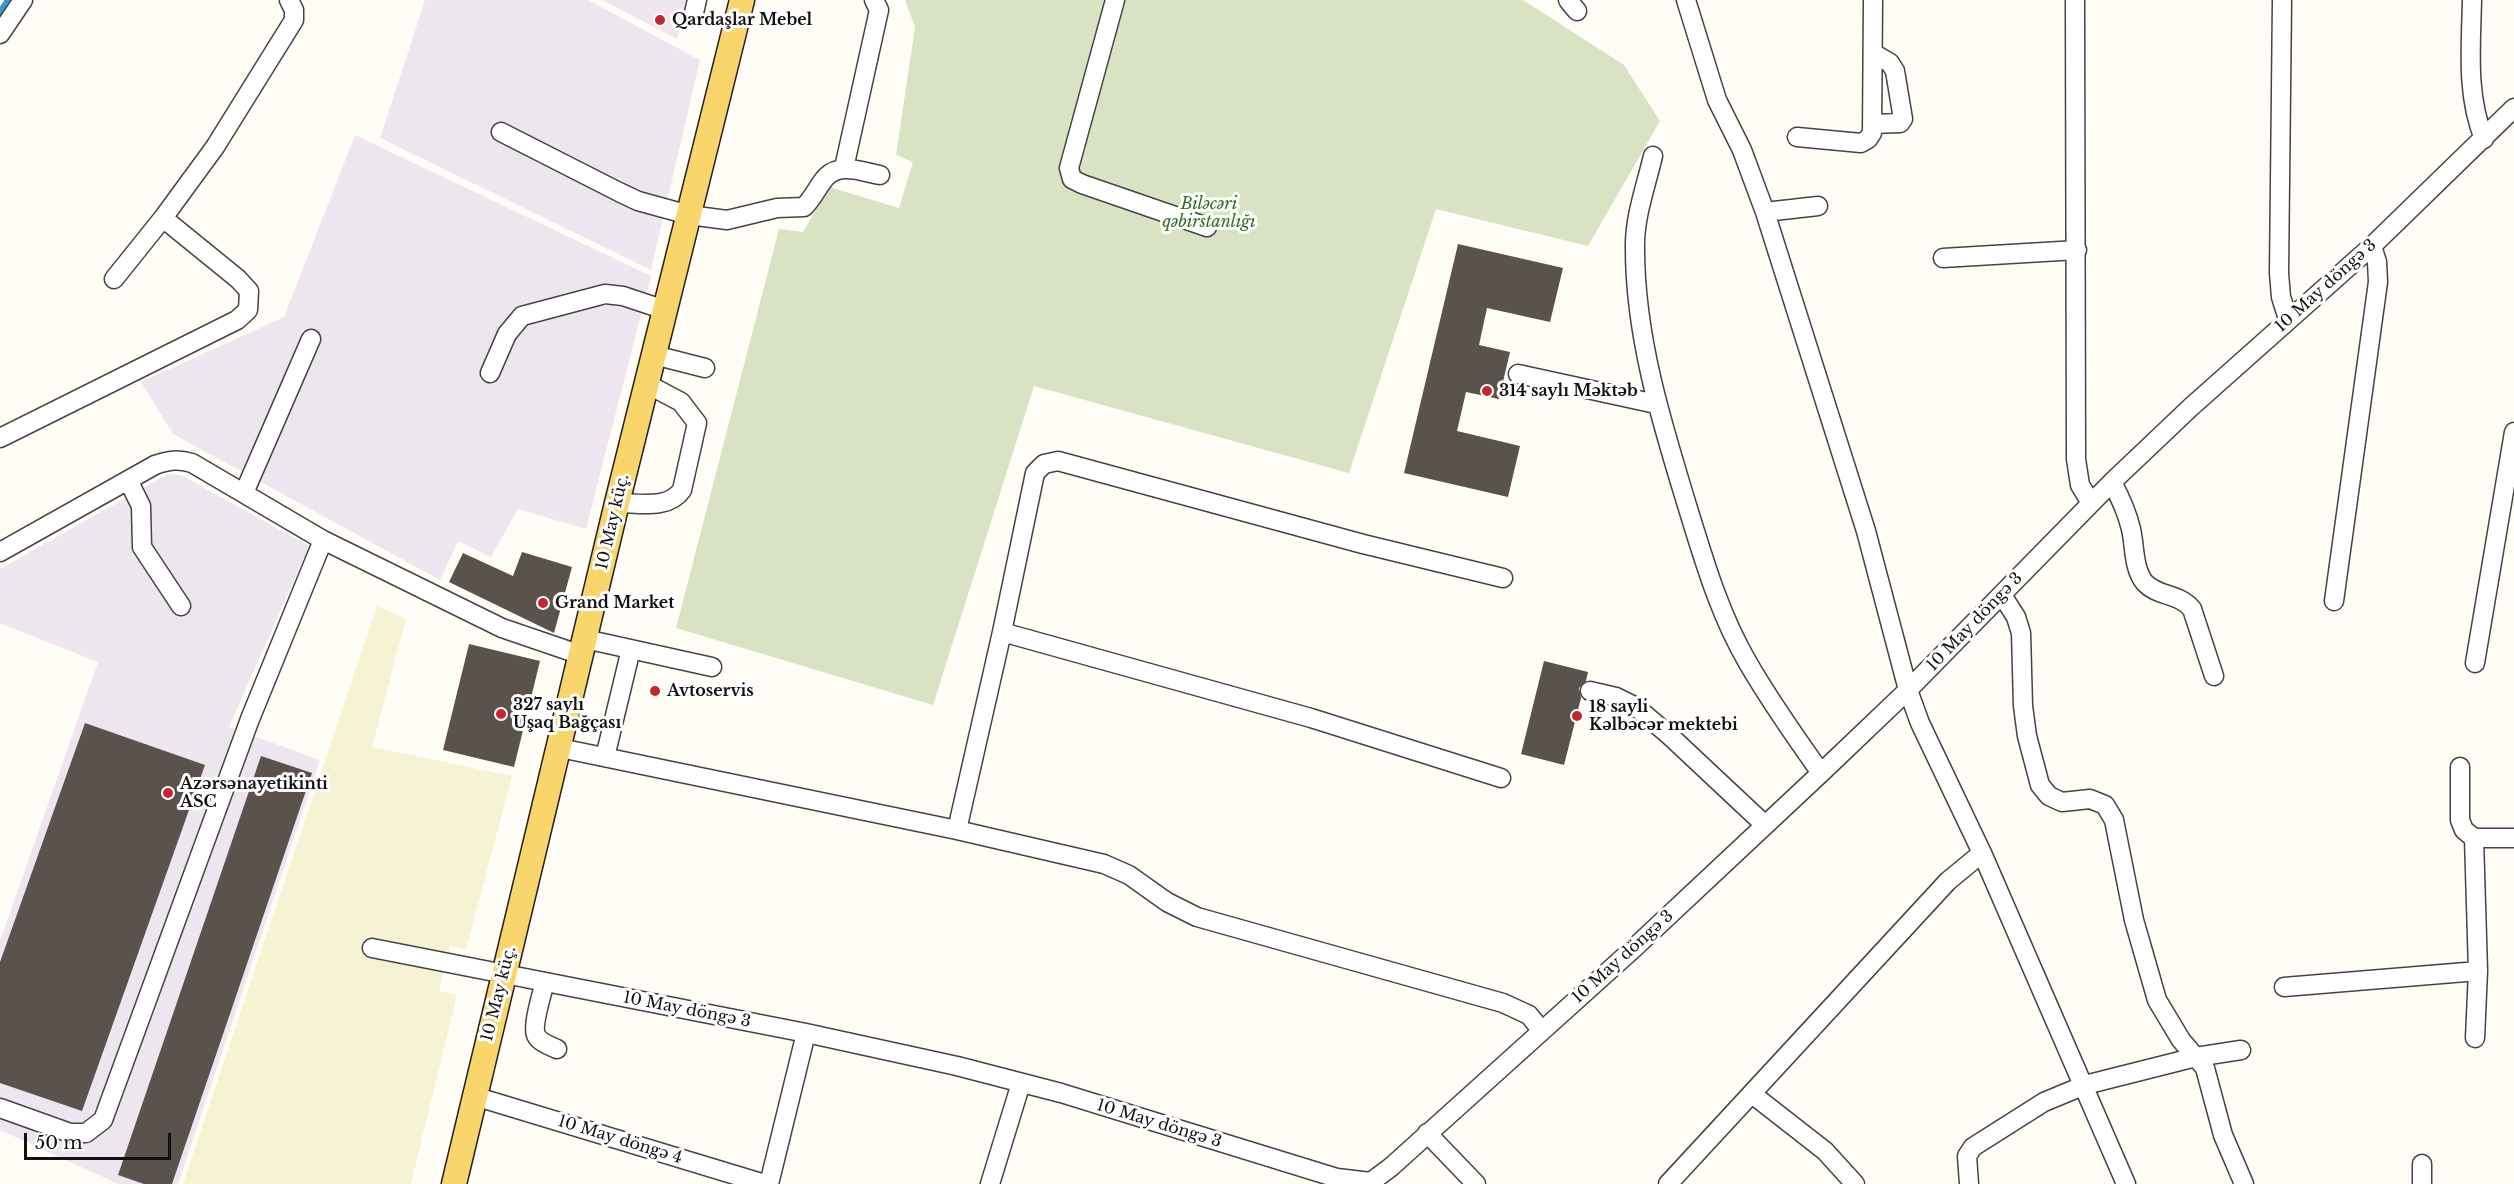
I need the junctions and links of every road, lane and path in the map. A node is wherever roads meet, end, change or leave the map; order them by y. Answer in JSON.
{"nodes":[{"id":1,"x":23,"y":0,"type":"edge"},
{"id":2,"x":289,"y":0,"type":"edge"},
{"id":3,"x":742,"y":0,"type":"edge"},
{"id":4,"x":874,"y":0,"type":"edge"},
{"id":5,"x":1115,"y":0,"type":"edge"},
{"id":6,"x":1686,"y":0,"type":"edge"},
{"id":7,"x":1873,"y":0,"type":"edge"},
{"id":8,"x":2075,"y":0,"type":"edge"},
{"id":9,"x":2282,"y":0,"type":"edge"},
{"id":10,"x":2472,"y":0,"type":"edge"},
{"id":11,"x":0,"y":34,"type":"edge"},
{"id":12,"x":1873,"y":53,"type":"junction"},
{"id":13,"x":2514,"y":108,"type":"edge"},
{"id":14,"x":1872,"y":124,"type":"junction"},
{"id":15,"x":501,"y":132,"type":"dead end"},
{"id":16,"x":1797,"y":137,"type":"dead end"},
{"id":17,"x":2484,"y":139,"type":"junction"},
{"id":18,"x":1653,"y":156,"type":"dead end"},
{"id":19,"x":844,"y":168,"type":"junction"},
{"id":20,"x":880,"y":176,"type":"dead end"},
{"id":21,"x":1818,"y":206,"type":"dead end"},
{"id":22,"x":1765,"y":212,"type":"junction"},
{"id":23,"x":689,"y":215,"type":"junction"},
{"id":24,"x":163,"y":218,"type":"junction"},
{"id":25,"x":1207,"y":227,"type":"dead end"},
{"id":26,"x":2372,"y":246,"type":"junction"},
{"id":27,"x":2077,"y":250,"type":"junction"},
{"id":28,"x":1943,"y":258,"type":"dead end"},
{"id":29,"x":114,"y":279,"type":"dead end"},
{"id":30,"x":665,"y":310,"type":"junction"},
{"id":31,"x":2288,"y":320,"type":"junction"},
{"id":32,"x":311,"y":339,"type":"dead end"},
{"id":33,"x":654,"y":355,"type":"junction"},
{"id":34,"x":705,"y":368,"type":"dead end"},
{"id":35,"x":490,"y":373,"type":"dead end"},
{"id":36,"x":1518,"y":374,"type":"dead end"},
{"id":37,"x":647,"y":384,"type":"junction"},
{"id":38,"x":1656,"y":404,"type":"junction"},
{"id":39,"x":2514,"y":432,"type":"edge"},
{"id":40,"x":0,"y":438,"type":"edge"},
{"id":41,"x":128,"y":480,"type":"junction"},
{"id":42,"x":2112,"y":482,"type":"junction"},
{"id":43,"x":244,"y":493,"type":"junction"},
{"id":44,"x":617,"y":502,"type":"junction"},
{"id":45,"x":2091,"y":503,"type":"junction"},
{"id":46,"x":323,"y":540,"type":"junction"},
{"id":47,"x":0,"y":552,"type":"edge"},
{"id":48,"x":1503,"y":578,"type":"dead end"},
{"id":49,"x":2002,"y":595,"type":"junction"},
{"id":50,"x":2334,"y":601,"type":"dead end"},
{"id":51,"x":180,"y":606,"type":"dead end"},
{"id":52,"x":1002,"y":632,"type":"junction"},
{"id":53,"x":583,"y":647,"type":"junction"},
{"id":54,"x":631,"y":649,"type":"junction"},
{"id":55,"x":2475,"y":663,"type":"dead end"},
{"id":56,"x":712,"y":667,"type":"dead end"},
{"id":57,"x":2214,"y":676,"type":"dead end"},
{"id":58,"x":1908,"y":690,"type":"junction"},
{"id":59,"x":1590,"y":691,"type":"dead end"},
{"id":60,"x":560,"y":748,"type":"junction"},
{"id":61,"x":605,"y":757,"type":"junction"},
{"id":62,"x":2460,"y":767,"type":"dead end"},
{"id":63,"x":1821,"y":773,"type":"junction"},
{"id":64,"x":1501,"y":778,"type":"dead end"},
{"id":65,"x":1765,"y":825,"type":"junction"},
{"id":66,"x":957,"y":830,"type":"junction"},
{"id":67,"x":2474,"y":838,"type":"junction"},
{"id":68,"x":2514,"y":838,"type":"edge"},
{"id":69,"x":1982,"y":853,"type":"junction"},
{"id":70,"x":372,"y":948,"type":"dead end"},
{"id":71,"x":2478,"y":971,"type":"junction"},
{"id":72,"x":504,"y":974,"type":"junction"},
{"id":73,"x":545,"y":982,"type":"junction"},
{"id":74,"x":2284,"y":987,"type":"dead end"},
{"id":75,"x":1541,"y":1030,"type":"junction"},
{"id":76,"x":806,"y":1033,"type":"junction"},
{"id":77,"x":2475,"y":1038,"type":"dead end"},
{"id":78,"x":557,"y":1049,"type":"dead end"},
{"id":79,"x":2241,"y":1050,"type":"dead end"},
{"id":80,"x":2196,"y":1056,"type":"junction"},
{"id":81,"x":1021,"y":1083,"type":"junction"},
{"id":82,"x":2085,"y":1085,"type":"junction"},
{"id":83,"x":1752,"y":1094,"type":"junction"},
{"id":84,"x":474,"y":1096,"type":"junction"},
{"id":85,"x":0,"y":1108,"type":"edge"},
{"id":86,"x":1427,"y":1133,"type":"junction"},
{"id":87,"x":2422,"y":1164,"type":"dead end"},
{"id":88,"x":1370,"y":1183,"type":"edge"},
{"id":89,"x":454,"y":1184,"type":"edge"},
{"id":90,"x":767,"y":1184,"type":"edge"},
{"id":91,"x":990,"y":1184,"type":"edge"},
{"id":92,"x":1476,"y":1184,"type":"edge"},
{"id":93,"x":1668,"y":1184,"type":"edge"},
{"id":94,"x":1855,"y":1184,"type":"edge"},
{"id":95,"x":1969,"y":1184,"type":"edge"},
{"id":96,"x":2126,"y":1184,"type":"edge"},
{"id":97,"x":2244,"y":1184,"type":"edge"},
{"id":98,"x":2422,"y":1184,"type":"edge"}],
"edges":[{"from":1,"to":11,"type":"street"},
{"from":2,"to":24,"type":"street"},
{"from":3,"to":23,"type":"main road","name":"10 May küç."},
{"from":4,"to":19,"type":"street"},
{"from":5,"to":25,"type":"street"},
{"from":6,"to":22,"type":"street"},
{"from":7,"to":12,"type":"street"},
{"from":8,"to":27,"type":"street"},
{"from":9,"to":31,"type":"street"},
{"from":10,"to":17,"type":"street"},
{"from":12,"to":14,"type":"street"},
{"from":12,"to":14,"type":"street"},
{"from":13,"to":17,"type":"street","name":"10 May döngə 3"},
{"from":14,"to":16,"type":"street"},
{"from":15,"to":23,"type":"street"},
{"from":17,"to":26,"type":"street","name":"10 May döngə 3"},
{"from":18,"to":38,"type":"street"},
{"from":19,"to":20,"type":"street"},
{"from":19,"to":23,"type":"street"},
{"from":21,"to":22,"type":"street"},
{"from":22,"to":58,"type":"street"},
{"from":23,"to":30,"type":"main road","name":"10 May küç."},
{"from":24,"to":29,"type":"street"},
{"from":24,"to":40,"type":"street"},
{"from":26,"to":31,"type":"street","name":"10 May döngə 3"},
{"from":26,"to":50,"type":"street"},
{"from":27,"to":28,"type":"street"},
{"from":27,"to":45,"type":"street"},
{"from":30,"to":33,"type":"main road","name":"10 May küç."},
{"from":30,"to":35,"type":"street"},
{"from":31,"to":42,"type":"street","name":"10 May döngə 3"},
{"from":32,"to":43,"type":"street"},
{"from":33,"to":34,"type":"street"},
{"from":33,"to":37,"type":"main road","name":"10 May küç."},
{"from":36,"to":38,"type":"street"},
{"from":37,"to":44,"type":"main road","name":"10 May küç."},
{"from":37,"to":44,"type":"street"},
{"from":38,"to":63,"type":"street"},
{"from":39,"to":55,"type":"street"},
{"from":41,"to":43,"type":"street"},
{"from":41,"to":47,"type":"street"},
{"from":41,"to":51,"type":"street"},
{"from":42,"to":45,"type":"street","name":"10 May döngə 3"},
{"from":42,"to":57,"type":"street"},
{"from":43,"to":46,"type":"street"},
{"from":44,"to":53,"type":"main road","name":"10 May küç."},
{"from":45,"to":49,"type":"street","name":"10 May döngə 3"},
{"from":46,"to":53,"type":"street"},
{"from":46,"to":85,"type":"street"},
{"from":48,"to":52,"type":"street"},
{"from":49,"to":58,"type":"street","name":"10 May döngə 3"},
{"from":49,"to":80,"type":"street"},
{"from":52,"to":64,"type":"street"},
{"from":52,"to":66,"type":"street"},
{"from":53,"to":54,"type":"street"},
{"from":53,"to":60,"type":"main road","name":"10 May küç."},
{"from":54,"to":56,"type":"street"},
{"from":54,"to":61,"type":"street"},
{"from":58,"to":63,"type":"street","name":"10 May döngə 3"},
{"from":58,"to":69,"type":"street"},
{"from":59,"to":65,"type":"street"},
{"from":60,"to":61,"type":"street"},
{"from":60,"to":72,"type":"main road","name":"10 May küç."},
{"from":61,"to":66,"type":"street"},
{"from":62,"to":67,"type":"street"},
{"from":63,"to":65,"type":"street","name":"10 May döngə 3"},
{"from":65,"to":75,"type":"street","name":"10 May döngə 3"},
{"from":66,"to":75,"type":"street"},
{"from":67,"to":68,"type":"street"},
{"from":67,"to":71,"type":"street"},
{"from":69,"to":82,"type":"street"},
{"from":69,"to":83,"type":"street"},
{"from":70,"to":72,"type":"street","name":"10 May döngə 3"},
{"from":71,"to":74,"type":"street"},
{"from":71,"to":77,"type":"street"},
{"from":72,"to":73,"type":"street","name":"10 May döngə 3"},
{"from":72,"to":84,"type":"main road","name":"10 May küç."},
{"from":73,"to":76,"type":"street","name":"10 May döngə 3"},
{"from":73,"to":78,"type":"street"},
{"from":75,"to":86,"type":"street","name":"10 May döngə 3"},
{"from":76,"to":81,"type":"street","name":"10 May döngə 3"},
{"from":76,"to":90,"type":"street"},
{"from":79,"to":80,"type":"street"},
{"from":80,"to":82,"type":"street"},
{"from":80,"to":97,"type":"street"},
{"from":81,"to":88,"type":"street","name":"10 May döngə 3"},
{"from":81,"to":91,"type":"street"},
{"from":82,"to":95,"type":"street"},
{"from":82,"to":96,"type":"street"},
{"from":83,"to":93,"type":"street"},
{"from":83,"to":94,"type":"street"},
{"from":84,"to":89,"type":"main road","name":"10 May küç."},
{"from":84,"to":90,"type":"street","name":"10 May döngə 4"},
{"from":86,"to":88,"type":"street","name":"10 May döngə 3"},
{"from":86,"to":92,"type":"street"},
{"from":87,"to":98,"type":"street"}]}
